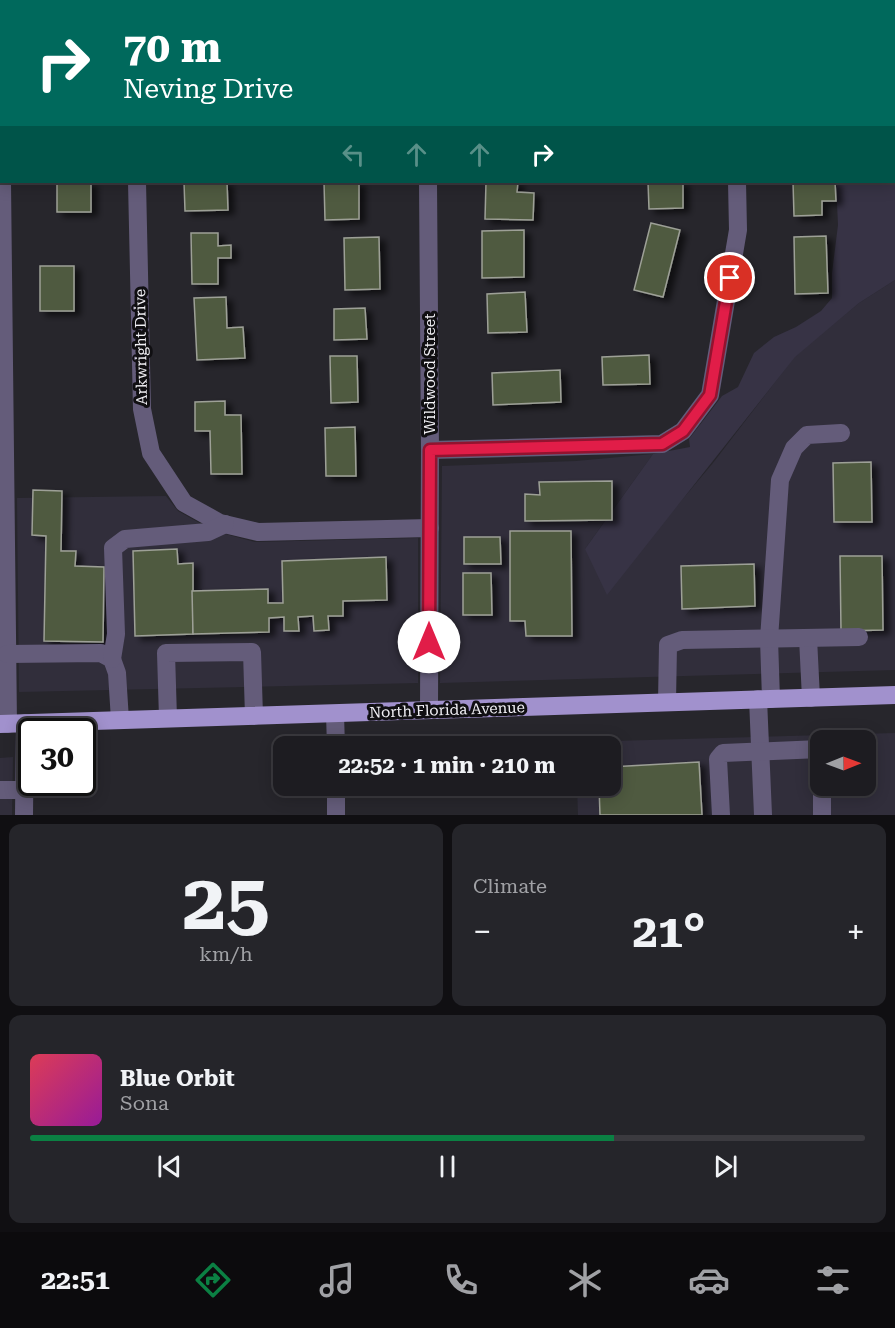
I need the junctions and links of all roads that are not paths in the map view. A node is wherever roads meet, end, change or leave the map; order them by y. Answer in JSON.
{"nodes":[{"id":1,"x":2,"y":183,"type":"edge"},
{"id":2,"x":137,"y":183,"type":"edge"},
{"id":3,"x":428,"y":183,"type":"edge"},
{"id":4,"x":737,"y":183,"type":"edge"},
{"id":5,"x":841,"y":433,"type":"dead end"},
{"id":6,"x":430,"y":450,"type":"junction"},
{"id":7,"x":225,"y":524,"type":"junction"},
{"id":8,"x":430,"y":528,"type":"junction"},
{"id":9,"x":859,"y":637,"type":"dead end"},
{"id":10,"x":808,"y":638,"type":"junction"},
{"id":11,"x":770,"y":639,"type":"junction"},
{"id":12,"x":7,"y":654,"type":"junction"},
{"id":13,"x":112,"y":659,"type":"junction"},
{"id":14,"x":895,"y":695,"type":"edge"},
{"id":15,"x":811,"y":698,"type":"junction"},
{"id":16,"x":765,"y":699,"type":"junction"},
{"id":17,"x":667,"y":702,"type":"junction"},
{"id":18,"x":429,"y":710,"type":"junction"},
{"id":19,"x":335,"y":714,"type":"junction"},
{"id":20,"x":254,"y":716,"type":"junction"},
{"id":21,"x":168,"y":718,"type":"junction"},
{"id":22,"x":120,"y":720,"type":"junction"},
{"id":23,"x":11,"y":724,"type":"edge"},
{"id":24,"x":336,"y":736,"type":"edge"},
{"id":25,"x":810,"y":748,"type":"edge"},
{"id":26,"x":761,"y":750,"type":"junction"},
{"id":27,"x":18,"y":757,"type":"edge"},
{"id":28,"x":0,"y":790,"type":"edge"},
{"id":29,"x":18,"y":790,"type":"edge"},
{"id":30,"x":25,"y":796,"type":"edge"},
{"id":31,"x":336,"y":796,"type":"edge"},
{"id":32,"x":822,"y":796,"type":"edge"},
{"id":33,"x":24,"y":815,"type":"edge"},
{"id":34,"x":336,"y":815,"type":"edge"},
{"id":35,"x":721,"y":815,"type":"edge"},
{"id":36,"x":763,"y":815,"type":"edge"},
{"id":37,"x":822,"y":815,"type":"edge"}],
"edges":[{"from":1,"to":12,"type":"street"},
{"from":2,"to":7,"type":"street","name":"Arkwright Drive"},
{"from":3,"to":6,"type":"street","name":"Wildwood Street"},
{"from":4,"to":6,"type":"street"},
{"from":5,"to":11,"type":"street"},
{"from":6,"to":8,"type":"street","name":"Wildwood Street"},
{"from":7,"to":8,"type":"street","name":"Arkwright Drive"},
{"from":7,"to":13,"type":"street"},
{"from":8,"to":18,"type":"street","name":"Wildwood Street"},
{"from":9,"to":10,"type":"street"},
{"from":10,"to":11,"type":"street"},
{"from":10,"to":15,"type":"street"},
{"from":11,"to":16,"type":"street"},
{"from":11,"to":17,"type":"street"},
{"from":12,"to":13,"type":"street"},
{"from":12,"to":23,"type":"street"},
{"from":13,"to":22,"type":"street"},
{"from":14,"to":15,"type":"main road","name":"North Florida Avenue"},
{"from":15,"to":16,"type":"main road","name":"North Florida Avenue"},
{"from":16,"to":17,"type":"main road","name":"North Florida Avenue"},
{"from":16,"to":26,"type":"street"},
{"from":17,"to":18,"type":"main road","name":"North Florida Avenue"},
{"from":18,"to":19,"type":"main road","name":"North Florida Avenue"},
{"from":19,"to":20,"type":"main road","name":"North Florida Avenue"},
{"from":19,"to":24,"type":"street"},
{"from":20,"to":21,"type":"main road","name":"North Florida Avenue"},
{"from":20,"to":21,"type":"street"},
{"from":21,"to":22,"type":"main road","name":"North Florida Avenue"},
{"from":22,"to":23,"type":"main road","name":"North Florida Avenue"},
{"from":23,"to":27,"type":"street"},
{"from":25,"to":26,"type":"street"},
{"from":26,"to":35,"type":"street"},
{"from":26,"to":36,"type":"street"},
{"from":28,"to":29,"type":"street"},
{"from":30,"to":33,"type":"street"},
{"from":31,"to":34,"type":"street"},
{"from":32,"to":37,"type":"street"}]}
